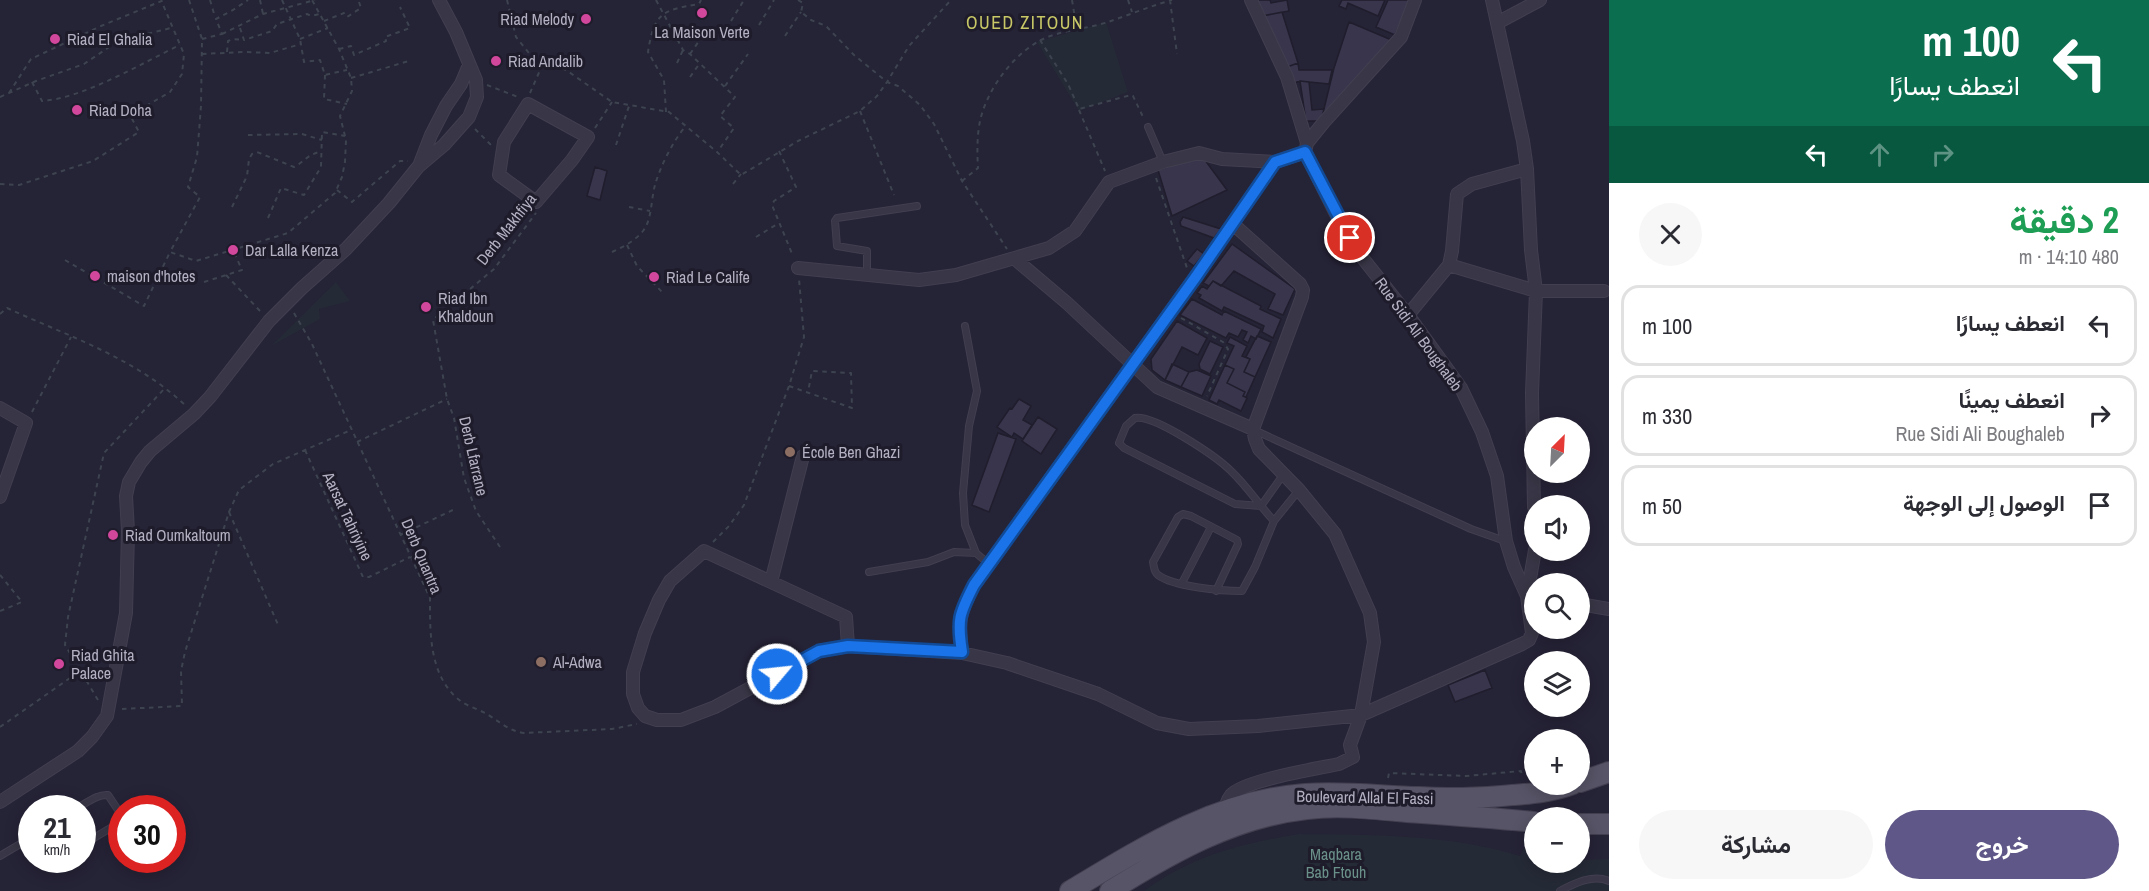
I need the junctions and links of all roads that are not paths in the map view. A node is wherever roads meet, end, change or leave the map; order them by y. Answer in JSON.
{"nodes":[{"id":1,"x":439,"y":0,"type":"edge"},
{"id":2,"x":1251,"y":0,"type":"edge"},
{"id":3,"x":1415,"y":0,"type":"edge"},
{"id":4,"x":1492,"y":0,"type":"edge"},
{"id":5,"x":1540,"y":0,"type":"edge"},
{"id":6,"x":1497,"y":23,"type":"junction"},
{"id":7,"x":469,"y":65,"type":"junction"},
{"id":8,"x":447,"y":107,"type":"junction"},
{"id":9,"x":470,"y":112,"type":"junction"},
{"id":10,"x":546,"y":115,"type":"joint"},
{"id":11,"x":462,"y":124,"type":"junction"},
{"id":12,"x":1148,"y":127,"type":"road end"},
{"id":13,"x":1306,"y":148,"type":"junction"},
{"id":14,"x":1275,"y":162,"type":"junction"},
{"id":15,"x":1158,"y":164,"type":"junction"},
{"id":16,"x":418,"y":167,"type":"junction"},
{"id":17,"x":1527,"y":169,"type":"junction"},
{"id":18,"x":917,"y":206,"type":"dead end"},
{"id":19,"x":1233,"y":224,"type":"junction"},
{"id":20,"x":1015,"y":259,"type":"junction"},
{"id":21,"x":1449,"y":264,"type":"junction"},
{"id":22,"x":798,"y":268,"type":"road end"},
{"id":23,"x":867,"y":274,"type":"junction"},
{"id":24,"x":1536,"y":291,"type":"junction"},
{"id":25,"x":1604,"y":291,"type":"dead end"},
{"id":26,"x":1408,"y":315,"type":"junction"},
{"id":27,"x":965,"y":326,"type":"dead end"},
{"id":28,"x":1134,"y":364,"type":"junction"},
{"id":29,"x":0,"y":408,"type":"edge"},
{"id":30,"x":1253,"y":429,"type":"junction"},
{"id":31,"x":803,"y":456,"type":"dead end"},
{"id":32,"x":1283,"y":475,"type":"junction"},
{"id":33,"x":1299,"y":490,"type":"junction"},
{"id":34,"x":1534,"y":495,"type":"edge"},
{"id":35,"x":0,"y":497,"type":"edge"},
{"id":36,"x":1261,"y":506,"type":"junction"},
{"id":37,"x":1274,"y":521,"type":"junction"},
{"id":38,"x":1211,"y":527,"type":"junction"},
{"id":39,"x":1506,"y":541,"type":"junction"},
{"id":40,"x":976,"y":553,"type":"junction"},
{"id":41,"x":989,"y":564,"type":"junction"},
{"id":42,"x":869,"y":572,"type":"dead end"},
{"id":43,"x":771,"y":582,"type":"junction"},
{"id":44,"x":1182,"y":583,"type":"junction"},
{"id":45,"x":1524,"y":585,"type":"edge"},
{"id":46,"x":1216,"y":591,"type":"junction"},
{"id":47,"x":1590,"y":606,"type":"edge"},
{"id":48,"x":1609,"y":609,"type":"edge"},
{"id":49,"x":1529,"y":639,"type":"edge"},
{"id":50,"x":848,"y":646,"type":"junction"},
{"id":51,"x":962,"y":652,"type":"junction"},
{"id":52,"x":1361,"y":715,"type":"junction"},
{"id":53,"x":1609,"y":772,"type":"edge"},
{"id":54,"x":1590,"y":779,"type":"edge"},
{"id":55,"x":1524,"y":795,"type":"edge"},
{"id":56,"x":0,"y":802,"type":"edge"},
{"id":57,"x":1228,"y":819,"type":"junction"},
{"id":58,"x":1524,"y":821,"type":"edge"},
{"id":59,"x":1590,"y":824,"type":"edge"},
{"id":60,"x":1609,"y":824,"type":"edge"},
{"id":61,"x":18,"y":845,"type":"edge"},
{"id":62,"x":0,"y":856,"type":"edge"},
{"id":63,"x":1609,"y":881,"type":"edge"},
{"id":64,"x":1070,"y":891,"type":"edge"},
{"id":65,"x":1110,"y":891,"type":"edge"},
{"id":66,"x":1560,"y":891,"type":"edge"}],
"edges":[{"from":1,"to":7,"type":"street"},
{"from":2,"to":13,"type":"street","name":"Rue Sidi Ali Boughaleb"},
{"from":3,"to":13,"type":"street"},
{"from":4,"to":6,"type":"street"},
{"from":5,"to":6,"type":"street"},
{"from":6,"to":17,"type":"street"},
{"from":7,"to":8,"type":"street"},
{"from":7,"to":9,"type":"street"},
{"from":8,"to":9,"type":"street"},
{"from":8,"to":11,"type":"street"},
{"from":8,"to":16,"type":"street"},
{"from":9,"to":11,"type":"street"},
{"from":10,"to":10,"type":"street"},
{"from":11,"to":16,"type":"street"},
{"from":12,"to":15,"type":"lane"},
{"from":13,"to":14,"type":"street"},
{"from":13,"to":26,"type":"street","name":"Rue Sidi Ali Boughaleb"},
{"from":14,"to":15,"type":"street"},
{"from":14,"to":19,"type":"street"},
{"from":15,"to":20,"type":"street"},
{"from":16,"to":56,"type":"street"},
{"from":17,"to":21,"type":"street"},
{"from":17,"to":24,"type":"street"},
{"from":18,"to":23,"type":"lane"},
{"from":19,"to":28,"type":"street"},
{"from":19,"to":30,"type":"street"},
{"from":20,"to":23,"type":"street"},
{"from":20,"to":28,"type":"street"},
{"from":21,"to":24,"type":"street"},
{"from":21,"to":26,"type":"street"},
{"from":22,"to":23,"type":"street"},
{"from":24,"to":25,"type":"street"},
{"from":24,"to":34,"type":"street"},
{"from":26,"to":39,"type":"street","name":"Rue Sidi Ali Boughaleb"},
{"from":27,"to":40,"type":"lane"},
{"from":28,"to":30,"type":"street"},
{"from":28,"to":41,"type":"street"},
{"from":29,"to":35,"type":"street"},
{"from":30,"to":32,"type":"street"},
{"from":30,"to":39,"type":"lane"},
{"from":31,"to":43,"type":"street"},
{"from":32,"to":33,"type":"street"},
{"from":32,"to":36,"type":"lane"},
{"from":33,"to":37,"type":"lane"},
{"from":33,"to":52,"type":"street"},
{"from":36,"to":36,"type":"lane"},
{"from":36,"to":37,"type":"lane"},
{"from":37,"to":46,"type":"lane"},
{"from":38,"to":44,"type":"lane"},
{"from":38,"to":44,"type":"lane"},
{"from":38,"to":46,"type":"lane"},
{"from":39,"to":45,"type":"street","name":"Rue Sidi Ali Boughaleb"},
{"from":40,"to":41,"type":"lane"},
{"from":40,"to":42,"type":"lane"},
{"from":41,"to":51,"type":"street"},
{"from":43,"to":50,"type":"street"},
{"from":43,"to":50,"type":"street"},
{"from":44,"to":46,"type":"lane"},
{"from":47,"to":48,"type":"street"},
{"from":49,"to":52,"type":"street"},
{"from":50,"to":51,"type":"street"},
{"from":51,"to":52,"type":"street"},
{"from":52,"to":57,"type":"street"},
{"from":53,"to":54,"type":"main road"},
{"from":55,"to":57,"type":"main road","name":"Boulevard Allal El Fassi"},
{"from":57,"to":58,"type":"main road","name":"Boulevard Allal El Fassi"},
{"from":57,"to":64,"type":"main road","name":"Boulevard Allal El Fassi"},
{"from":57,"to":65,"type":"main road","name":"Boulevard Allal El Fassi"},
{"from":59,"to":60,"type":"main road"},
{"from":61,"to":62,"type":"lane"},
{"from":63,"to":66,"type":"lane"}]}
